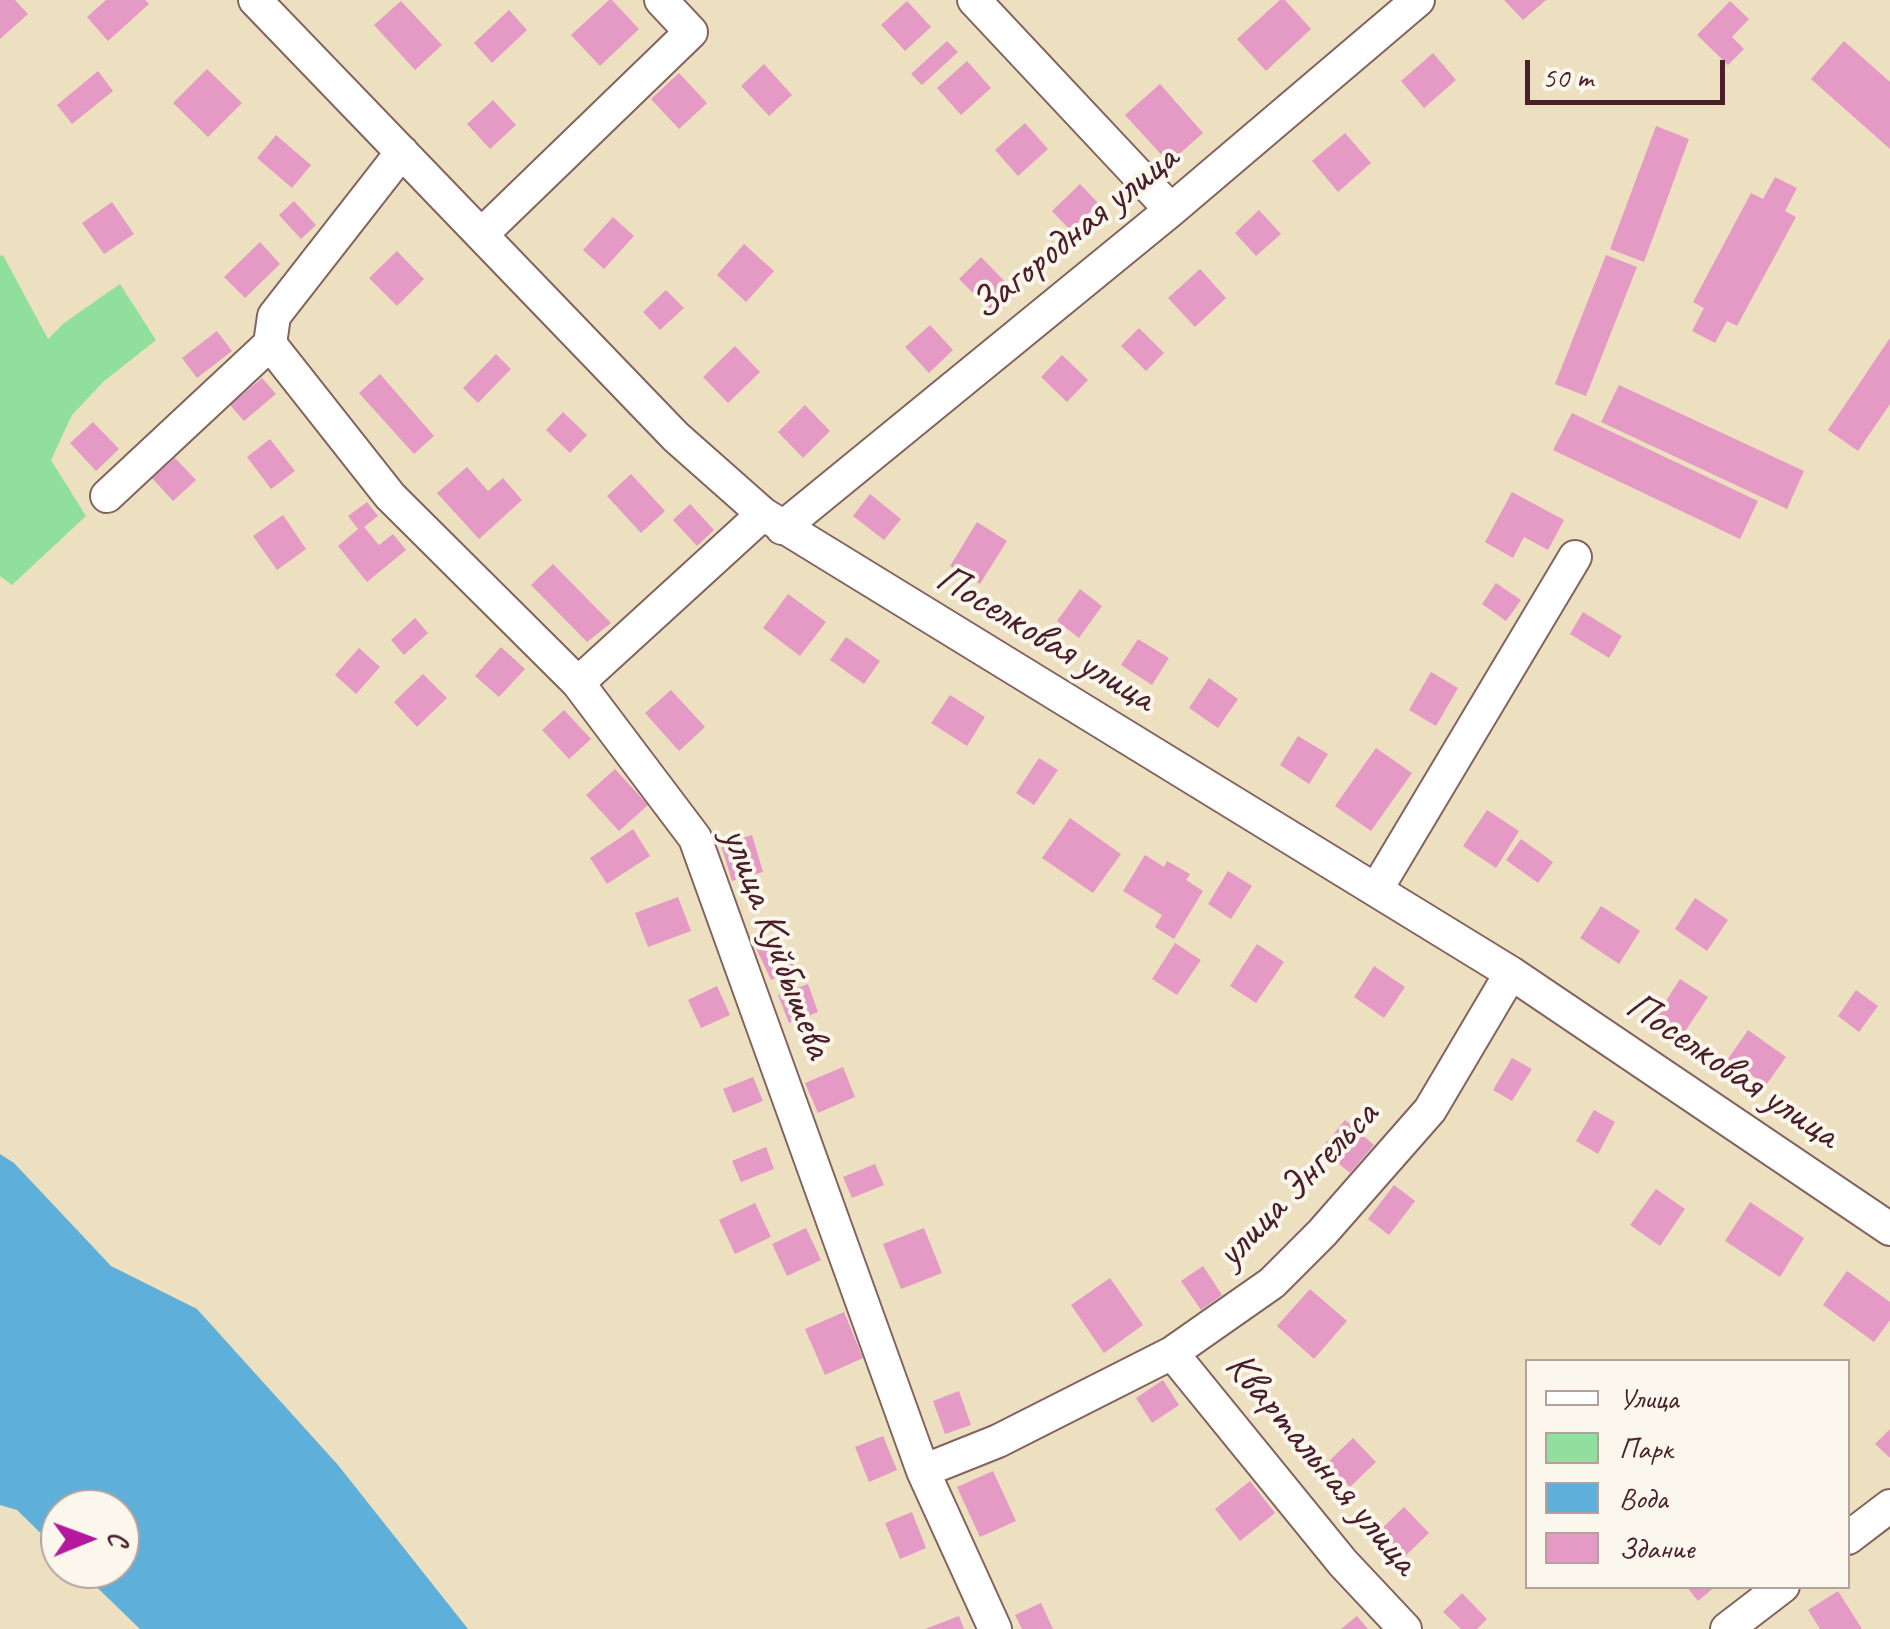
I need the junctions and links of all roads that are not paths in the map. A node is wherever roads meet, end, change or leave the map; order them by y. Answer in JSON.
{"nodes":[{"id":1,"x":255,"y":0,"type":"edge"},
{"id":2,"x":660,"y":0,"type":"edge"},
{"id":3,"x":974,"y":0,"type":"edge"},
{"id":4,"x":1418,"y":0,"type":"edge"},
{"id":5,"x":402,"y":152,"type":"junction"},
{"id":6,"x":1171,"y":210,"type":"junction"},
{"id":7,"x":482,"y":234,"type":"junction"},
{"id":8,"x":270,"y":344,"type":"junction"},
{"id":9,"x":107,"y":496,"type":"dead end"},
{"id":10,"x":772,"y":521,"type":"junction"},
{"id":11,"x":1575,"y":558,"type":"dead end"},
{"id":12,"x":578,"y":683,"type":"junction"},
{"id":13,"x":1376,"y":890,"type":"junction"},
{"id":14,"x":1511,"y":973,"type":"junction"},
{"id":15,"x":1890,"y":1229,"type":"edge"},
{"id":16,"x":1172,"y":1353,"type":"junction"},
{"id":17,"x":923,"y":1470,"type":"junction"},
{"id":18,"x":1890,"y":1506,"type":"edge"},
{"id":19,"x":1850,"y":1536,"type":"edge"},
{"id":20,"x":1779,"y":1589,"type":"edge"},
{"id":21,"x":995,"y":1629,"type":"edge"},
{"id":22,"x":1405,"y":1629,"type":"edge"},
{"id":23,"x":1727,"y":1629,"type":"edge"}],
"edges":[{"from":1,"to":5,"type":"street","name":"Поселковая улица"},
{"from":2,"to":7,"type":"street"},
{"from":3,"to":6,"type":"street"},
{"from":4,"to":6,"type":"street","name":"Загородная улица"},
{"from":5,"to":7,"type":"street","name":"Поселковая улица"},
{"from":5,"to":8,"type":"street"},
{"from":6,"to":10,"type":"street","name":"Загородная улица"},
{"from":7,"to":10,"type":"street","name":"Поселковая улица"},
{"from":8,"to":9,"type":"street"},
{"from":8,"to":12,"type":"street","name":"улица Куйбышева"},
{"from":10,"to":12,"type":"street","name":"Загородная улица"},
{"from":10,"to":13,"type":"street","name":"Поселковая улица"},
{"from":11,"to":13,"type":"street"},
{"from":12,"to":17,"type":"street","name":"улица Куйбышева"},
{"from":13,"to":14,"type":"street","name":"Поселковая улица"},
{"from":14,"to":15,"type":"street","name":"Поселковая улица"},
{"from":14,"to":16,"type":"street","name":"улица Энгельса"},
{"from":16,"to":17,"type":"street","name":"улица Энгельса"},
{"from":16,"to":22,"type":"street","name":"Квартальная улица"},
{"from":17,"to":21,"type":"street","name":"улица Куйбышева"},
{"from":18,"to":19,"type":"street"},
{"from":20,"to":23,"type":"street"}]}
